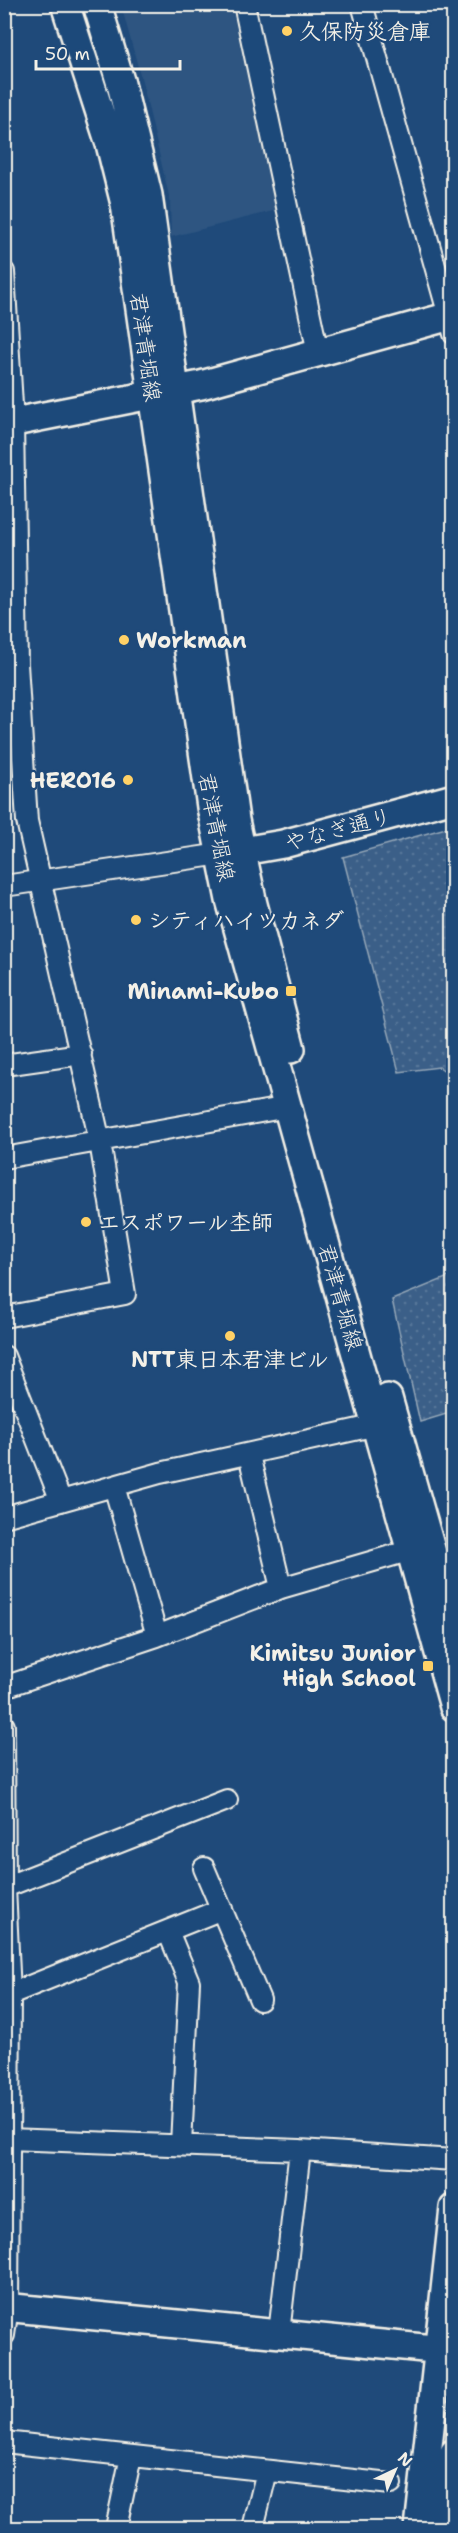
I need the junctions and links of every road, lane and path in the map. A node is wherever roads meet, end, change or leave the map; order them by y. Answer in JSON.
{"nodes":[{"id":1,"x":64,"y":4,"type":"edge"},
{"id":2,"x":98,"y":4,"type":"edge"},
{"id":3,"x":244,"y":4,"type":"edge"},
{"id":4,"x":362,"y":4,"type":"edge"},
{"id":5,"x":4,"y":272,"type":"edge"},
{"id":6,"x":5,"y":280,"type":"edge"},
{"id":7,"x":452,"y":322,"type":"edge"},
{"id":8,"x":318,"y":353,"type":"junction"},
{"id":9,"x":165,"y":394,"type":"junction"},
{"id":10,"x":9,"y":423,"type":"edge"},
{"id":11,"x":11,"y":666,"type":"edge"},
{"id":12,"x":453,"y":798,"type":"edge"},
{"id":13,"x":231,"y":853,"type":"junction"},
{"id":14,"x":42,"y":880,"type":"junction"},
{"id":15,"x":4,"y":886,"type":"edge"},
{"id":16,"x":81,"y":1054,"type":"junction"},
{"id":17,"x":4,"y":1065,"type":"edge"},
{"id":18,"x":288,"y":1107,"type":"junction"},
{"id":19,"x":100,"y":1142,"type":"junction"},
{"id":20,"x":4,"y":1158,"type":"edge"},
{"id":21,"x":4,"y":1317,"type":"edge"},
{"id":22,"x":4,"y":1356,"type":"edge"},
{"id":23,"x":377,"y":1425,"type":"junction"},
{"id":24,"x":249,"y":1455,"type":"junction"},
{"id":25,"x":114,"y":1486,"type":"junction"},
{"id":26,"x":61,"y":1501,"type":"junction"},
{"id":27,"x":4,"y":1517,"type":"edge"},
{"id":28,"x":408,"y":1551,"type":"junction"},
{"id":29,"x":281,"y":1588,"type":"junction"},
{"id":30,"x":453,"y":1630,"type":"edge"},
{"id":31,"x":157,"y":1636,"type":"junction"},
{"id":32,"x":4,"y":1687,"type":"edge"},
{"id":33,"x":453,"y":1707,"type":"edge"},
{"id":34,"x":4,"y":1726,"type":"edge"},
{"id":35,"x":227,"y":1800,"type":"dead end"},
{"id":36,"x":204,"y":1868,"type":"dead end"},
{"id":37,"x":5,"y":1887,"type":"edge"},
{"id":38,"x":222,"y":1910,"type":"junction"},
{"id":39,"x":168,"y":1931,"type":"junction"},
{"id":40,"x":10,"y":1994,"type":"junction"},
{"id":41,"x":260,"y":2000,"type":"dead end"},
{"id":42,"x":8,"y":2139,"type":"junction"},
{"id":43,"x":181,"y":2145,"type":"junction"},
{"id":44,"x":300,"y":2150,"type":"junction"},
{"id":45,"x":453,"y":2160,"type":"edge"},
{"id":46,"x":453,"y":2208,"type":"edge"},
{"id":47,"x":6,"y":2307,"type":"edge"},
{"id":48,"x":279,"y":2333,"type":"junction"},
{"id":49,"x":4,"y":2335,"type":"edge"},
{"id":50,"x":446,"y":2350,"type":"edge"},
{"id":51,"x":4,"y":2442,"type":"edge"},
{"id":52,"x":453,"y":2454,"type":"edge"},
{"id":53,"x":131,"y":2456,"type":"junction"},
{"id":54,"x":267,"y":2471,"type":"junction"},
{"id":55,"x":391,"y":2484,"type":"dead end"},
{"id":56,"x":116,"y":2529,"type":"edge"},
{"id":57,"x":253,"y":2529,"type":"edge"},
{"id":58,"x":419,"y":2529,"type":"edge"},
{"id":59,"x":444,"y":2529,"type":"edge"}],
"edges":[{"from":1,"to":9,"type":"main road","name":"君津青堀線"},
{"from":2,"to":9,"type":"main road","name":"君津青堀線"},
{"from":3,"to":8,"type":"street"},
{"from":4,"to":7,"type":"street"},
{"from":5,"to":6,"type":"street"},
{"from":6,"to":10,"type":"street"},
{"from":7,"to":8,"type":"main road"},
{"from":8,"to":9,"type":"main road"},
{"from":9,"to":10,"type":"main road"},
{"from":9,"to":13,"type":"main road","name":"君津青堀線"},
{"from":10,"to":11,"type":"street"},
{"from":11,"to":14,"type":"street"},
{"from":12,"to":13,"type":"main road","name":"やなぎ通り"},
{"from":13,"to":14,"type":"street"},
{"from":13,"to":18,"type":"main road","name":"君津青堀線"},
{"from":13,"to":30,"type":"main road","name":"君津青堀線"},
{"from":14,"to":15,"type":"street"},
{"from":14,"to":16,"type":"street"},
{"from":16,"to":17,"type":"street"},
{"from":16,"to":19,"type":"street"},
{"from":18,"to":19,"type":"street"},
{"from":18,"to":23,"type":"main road","name":"君津青堀線"},
{"from":19,"to":20,"type":"street"},
{"from":19,"to":21,"type":"street"},
{"from":22,"to":26,"type":"street"},
{"from":23,"to":24,"type":"street"},
{"from":23,"to":28,"type":"main road","name":"君津青堀線"},
{"from":24,"to":25,"type":"street"},
{"from":24,"to":29,"type":"street"},
{"from":25,"to":26,"type":"street"},
{"from":25,"to":31,"type":"street"},
{"from":26,"to":27,"type":"street"},
{"from":28,"to":29,"type":"street"},
{"from":28,"to":33,"type":"main road","name":"君津青堀線"},
{"from":29,"to":31,"type":"street"},
{"from":31,"to":32,"type":"street"},
{"from":34,"to":37,"type":"street"},
{"from":35,"to":37,"type":"street"},
{"from":36,"to":38,"type":"street"},
{"from":37,"to":40,"type":"street"},
{"from":38,"to":39,"type":"street"},
{"from":38,"to":41,"type":"street"},
{"from":39,"to":40,"type":"street"},
{"from":39,"to":43,"type":"street"},
{"from":40,"to":42,"type":"street"},
{"from":42,"to":43,"type":"street"},
{"from":42,"to":47,"type":"street"},
{"from":43,"to":44,"type":"street"},
{"from":44,"to":45,"type":"street"},
{"from":44,"to":48,"type":"street"},
{"from":46,"to":50,"type":"main road"},
{"from":47,"to":48,"type":"main road"},
{"from":47,"to":49,"type":"street"},
{"from":48,"to":50,"type":"main road"},
{"from":50,"to":58,"type":"main road"},
{"from":51,"to":53,"type":"street"},
{"from":52,"to":59,"type":"main road"},
{"from":53,"to":54,"type":"street"},
{"from":53,"to":56,"type":"street"},
{"from":54,"to":55,"type":"street"},
{"from":54,"to":57,"type":"street"}]}
